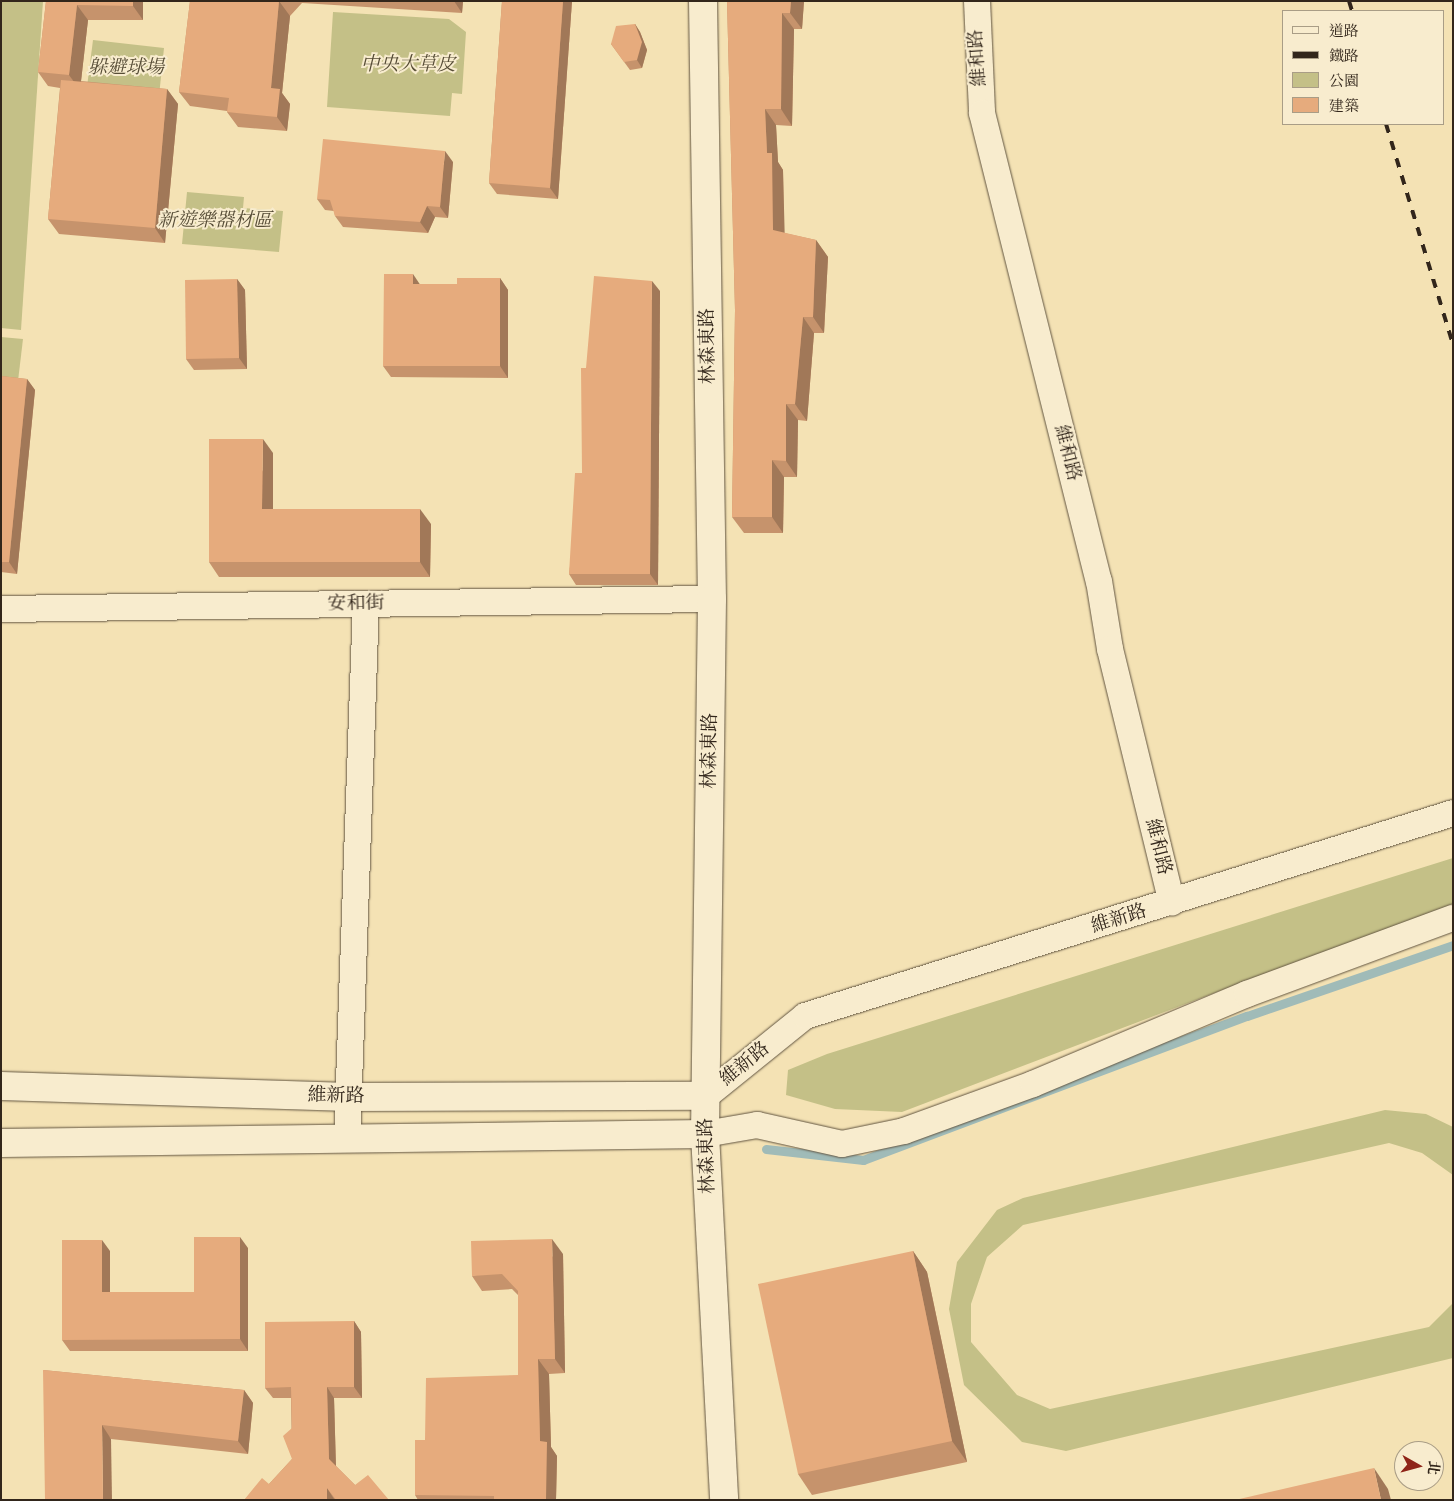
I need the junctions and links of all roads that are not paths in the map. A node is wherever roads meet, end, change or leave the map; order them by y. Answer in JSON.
{"nodes":[{"id":1,"x":703,"y":1,"type":"edge"},
{"id":2,"x":977,"y":1,"type":"edge"},
{"id":3,"x":712,"y":599,"type":"junction"},
{"id":4,"x":366,"y":604,"type":"junction"},
{"id":5,"x":1,"y":609,"type":"edge"},
{"id":6,"x":1453,"y":813,"type":"edge"},
{"id":7,"x":1172,"y":903,"type":"junction"},
{"id":8,"x":1453,"y":918,"type":"edge"},
{"id":9,"x":1,"y":1086,"type":"edge"},
{"id":10,"x":706,"y":1096,"type":"junction"},
{"id":11,"x":348,"y":1097,"type":"junction"},
{"id":12,"x":705,"y":1134,"type":"junction"},
{"id":13,"x":347,"y":1139,"type":"junction"},
{"id":14,"x":1,"y":1143,"type":"edge"},
{"id":15,"x":724,"y":1500,"type":"edge"}],
"edges":[{"from":1,"to":3,"type":"main road","name":"林森東路"},
{"from":2,"to":7,"type":"street","name":"維和路"},
{"from":3,"to":4,"type":"street","name":"安和街"},
{"from":3,"to":10,"type":"main road","name":"林森東路"},
{"from":4,"to":5,"type":"street","name":"安和街"},
{"from":4,"to":11,"type":"street"},
{"from":6,"to":7,"type":"street","name":"維新路"},
{"from":7,"to":10,"type":"street","name":"維新路"},
{"from":8,"to":12,"type":"street"},
{"from":9,"to":11,"type":"main road","name":"維新路"},
{"from":10,"to":11,"type":"main road","name":"維新路"},
{"from":10,"to":12,"type":"main road","name":"林森東路"},
{"from":11,"to":13,"type":"street"},
{"from":12,"to":13,"type":"main road"},
{"from":12,"to":15,"type":"main road","name":"林森東路"},
{"from":13,"to":14,"type":"main road"}]}
